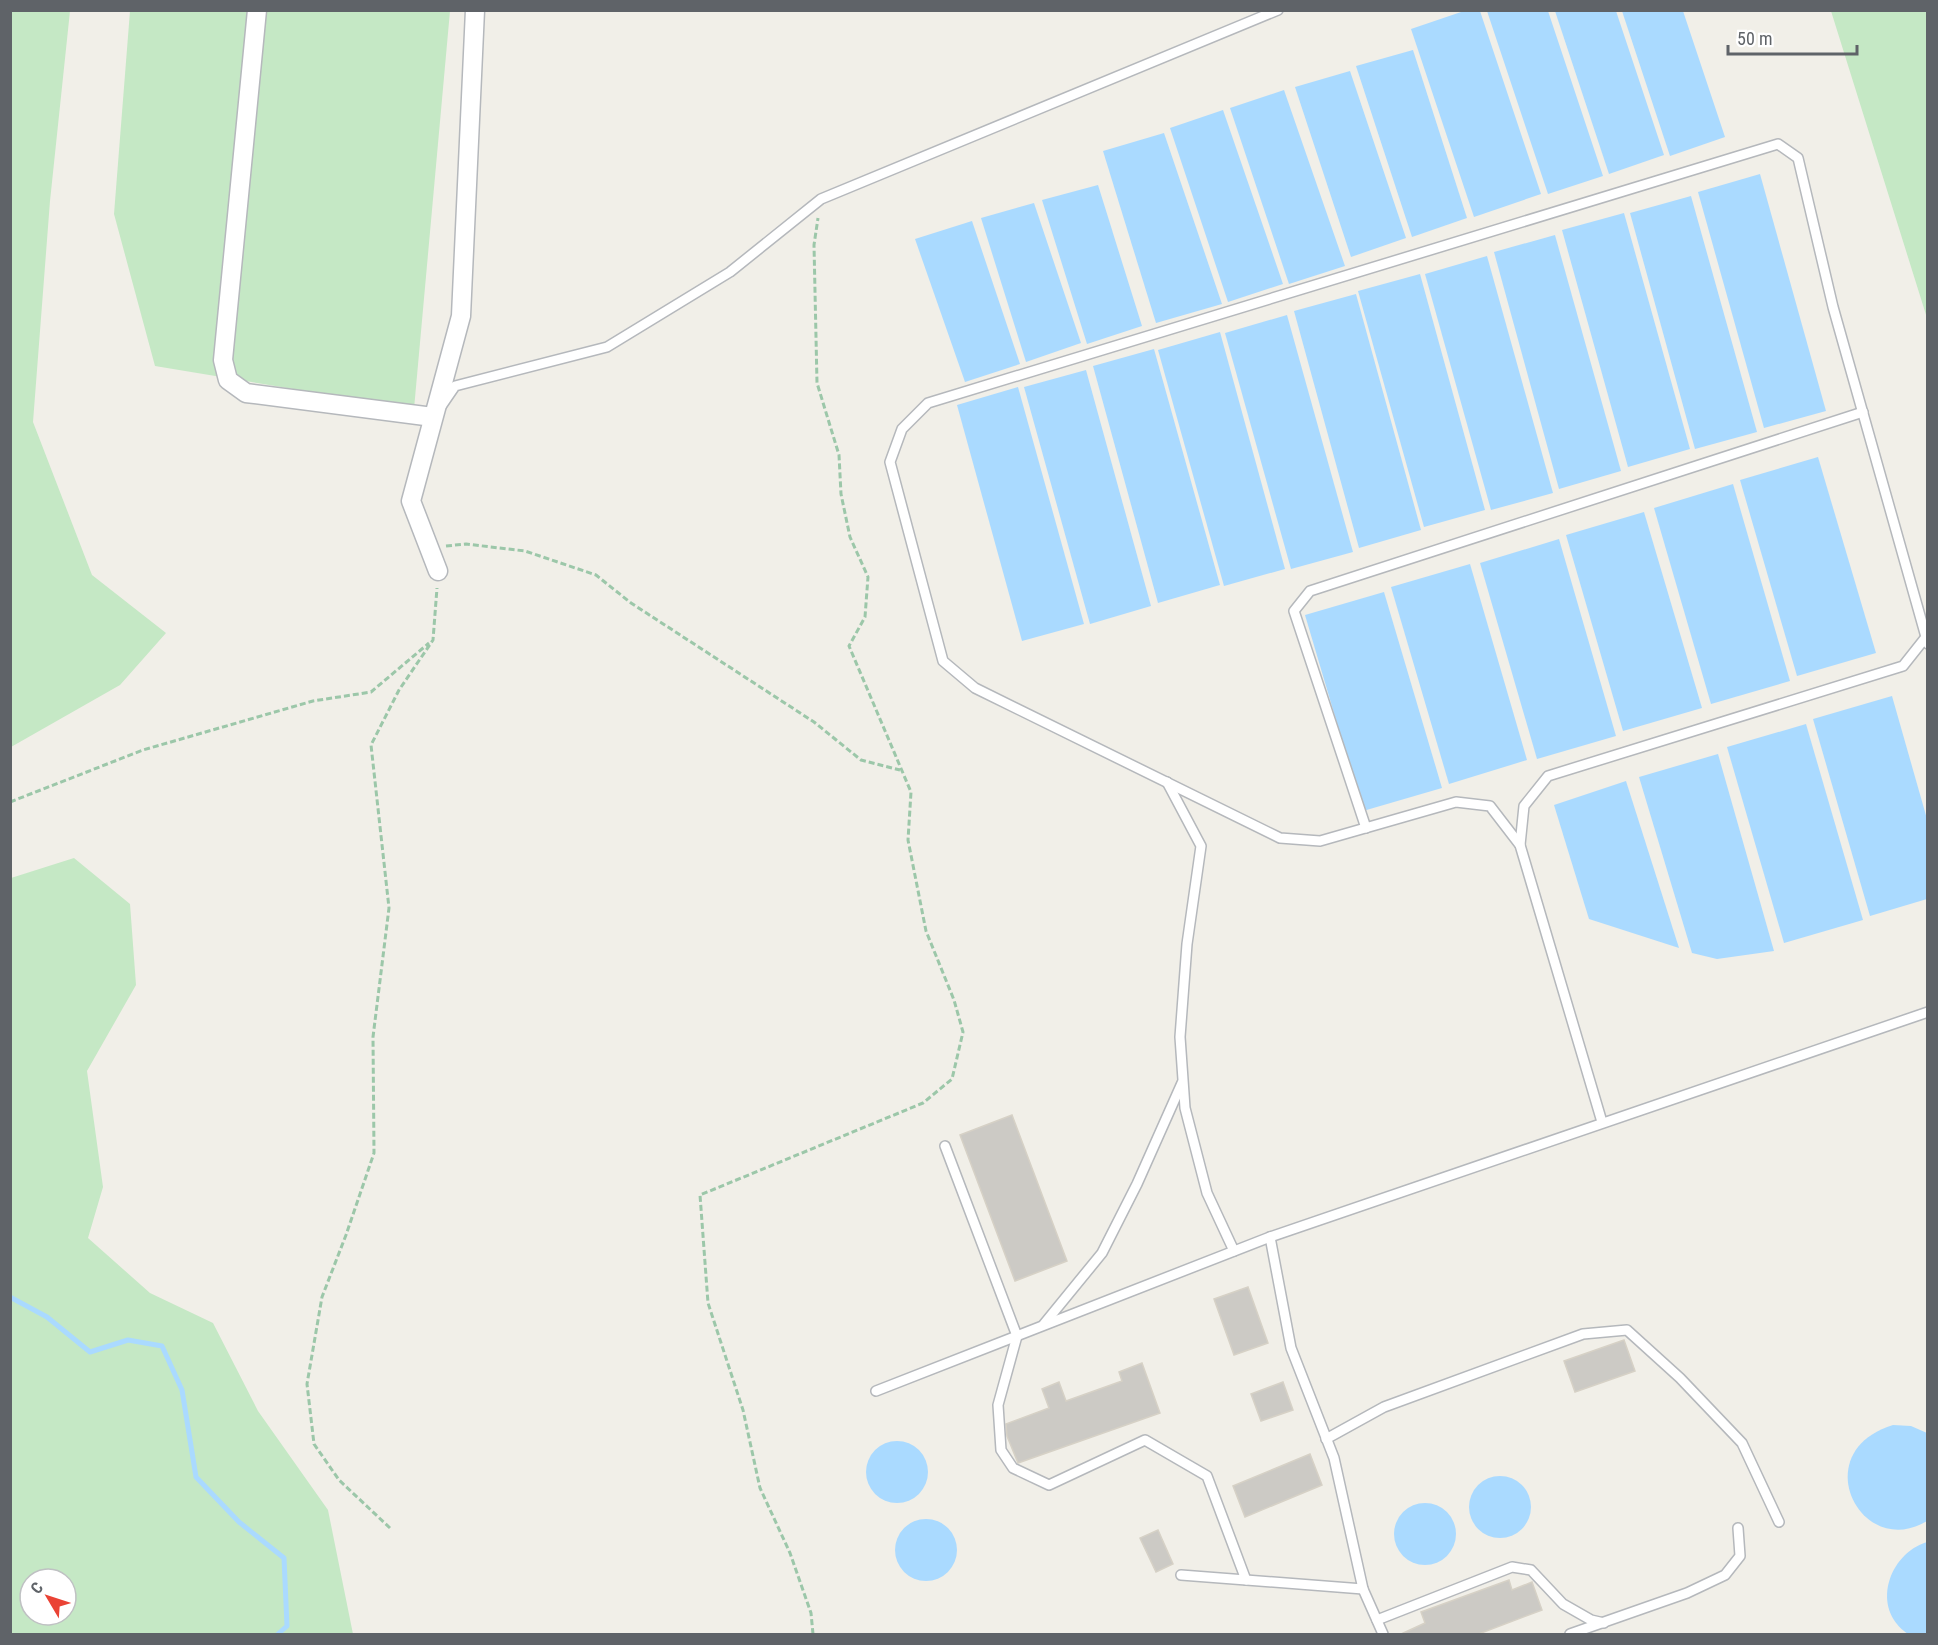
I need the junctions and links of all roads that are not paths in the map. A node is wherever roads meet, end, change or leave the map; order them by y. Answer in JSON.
{"nodes":[{"id":1,"x":256,"y":10,"type":"edge"},
{"id":2,"x":475,"y":10,"type":"edge"},
{"id":3,"x":1278,"y":10,"type":"edge"},
{"id":4,"x":1863,"y":412,"type":"junction"},
{"id":5,"x":433,"y":417,"type":"junction"},
{"id":6,"x":438,"y":571,"type":"road end"},
{"id":7,"x":1927,"y":640,"type":"edge"},
{"id":8,"x":1167,"y":782,"type":"junction"},
{"id":9,"x":1366,"y":828,"type":"junction"},
{"id":10,"x":1520,"y":845,"type":"junction"},
{"id":11,"x":1928,"y":1012,"type":"edge"},
{"id":12,"x":1183,"y":1080,"type":"junction"},
{"id":13,"x":1602,"y":1122,"type":"junction"},
{"id":14,"x":945,"y":1146,"type":"dead end"},
{"id":15,"x":1270,"y":1237,"type":"junction"},
{"id":16,"x":1234,"y":1251,"type":"junction"},
{"id":17,"x":1042,"y":1326,"type":"junction"},
{"id":18,"x":1017,"y":1336,"type":"junction"},
{"id":19,"x":876,"y":1391,"type":"dead end"},
{"id":20,"x":1326,"y":1439,"type":"junction"},
{"id":21,"x":1779,"y":1522,"type":"dead end"},
{"id":22,"x":1738,"y":1528,"type":"dead end"},
{"id":23,"x":1181,"y":1575,"type":"dead end"},
{"id":24,"x":1246,"y":1580,"type":"junction"},
{"id":25,"x":1363,"y":1589,"type":"junction"},
{"id":26,"x":1377,"y":1620,"type":"junction"},
{"id":27,"x":1604,"y":1623,"type":"junction"},
{"id":28,"x":1383,"y":1635,"type":"edge"},
{"id":29,"x":1570,"y":1635,"type":"edge"}],
"edges":[{"from":1,"to":5,"type":"street"},
{"from":2,"to":5,"type":"street"},
{"from":3,"to":5,"type":"lane"},
{"from":4,"to":7,"type":"lane"},
{"from":4,"to":8,"type":"lane"},
{"from":4,"to":9,"type":"lane"},
{"from":5,"to":6,"type":"street"},
{"from":7,"to":10,"type":"lane"},
{"from":8,"to":9,"type":"lane"},
{"from":8,"to":12,"type":"lane"},
{"from":9,"to":10,"type":"lane"},
{"from":10,"to":13,"type":"lane"},
{"from":11,"to":13,"type":"lane"},
{"from":12,"to":16,"type":"lane"},
{"from":12,"to":17,"type":"lane"},
{"from":13,"to":15,"type":"lane"},
{"from":14,"to":18,"type":"lane"},
{"from":15,"to":16,"type":"lane"},
{"from":15,"to":20,"type":"lane"},
{"from":16,"to":17,"type":"lane"},
{"from":17,"to":18,"type":"lane"},
{"from":18,"to":19,"type":"lane"},
{"from":18,"to":24,"type":"lane"},
{"from":20,"to":21,"type":"lane"},
{"from":20,"to":25,"type":"lane"},
{"from":22,"to":27,"type":"lane"},
{"from":23,"to":24,"type":"lane"},
{"from":24,"to":25,"type":"lane"},
{"from":25,"to":26,"type":"lane"},
{"from":26,"to":27,"type":"lane"},
{"from":26,"to":28,"type":"lane"},
{"from":27,"to":29,"type":"lane"}]}
